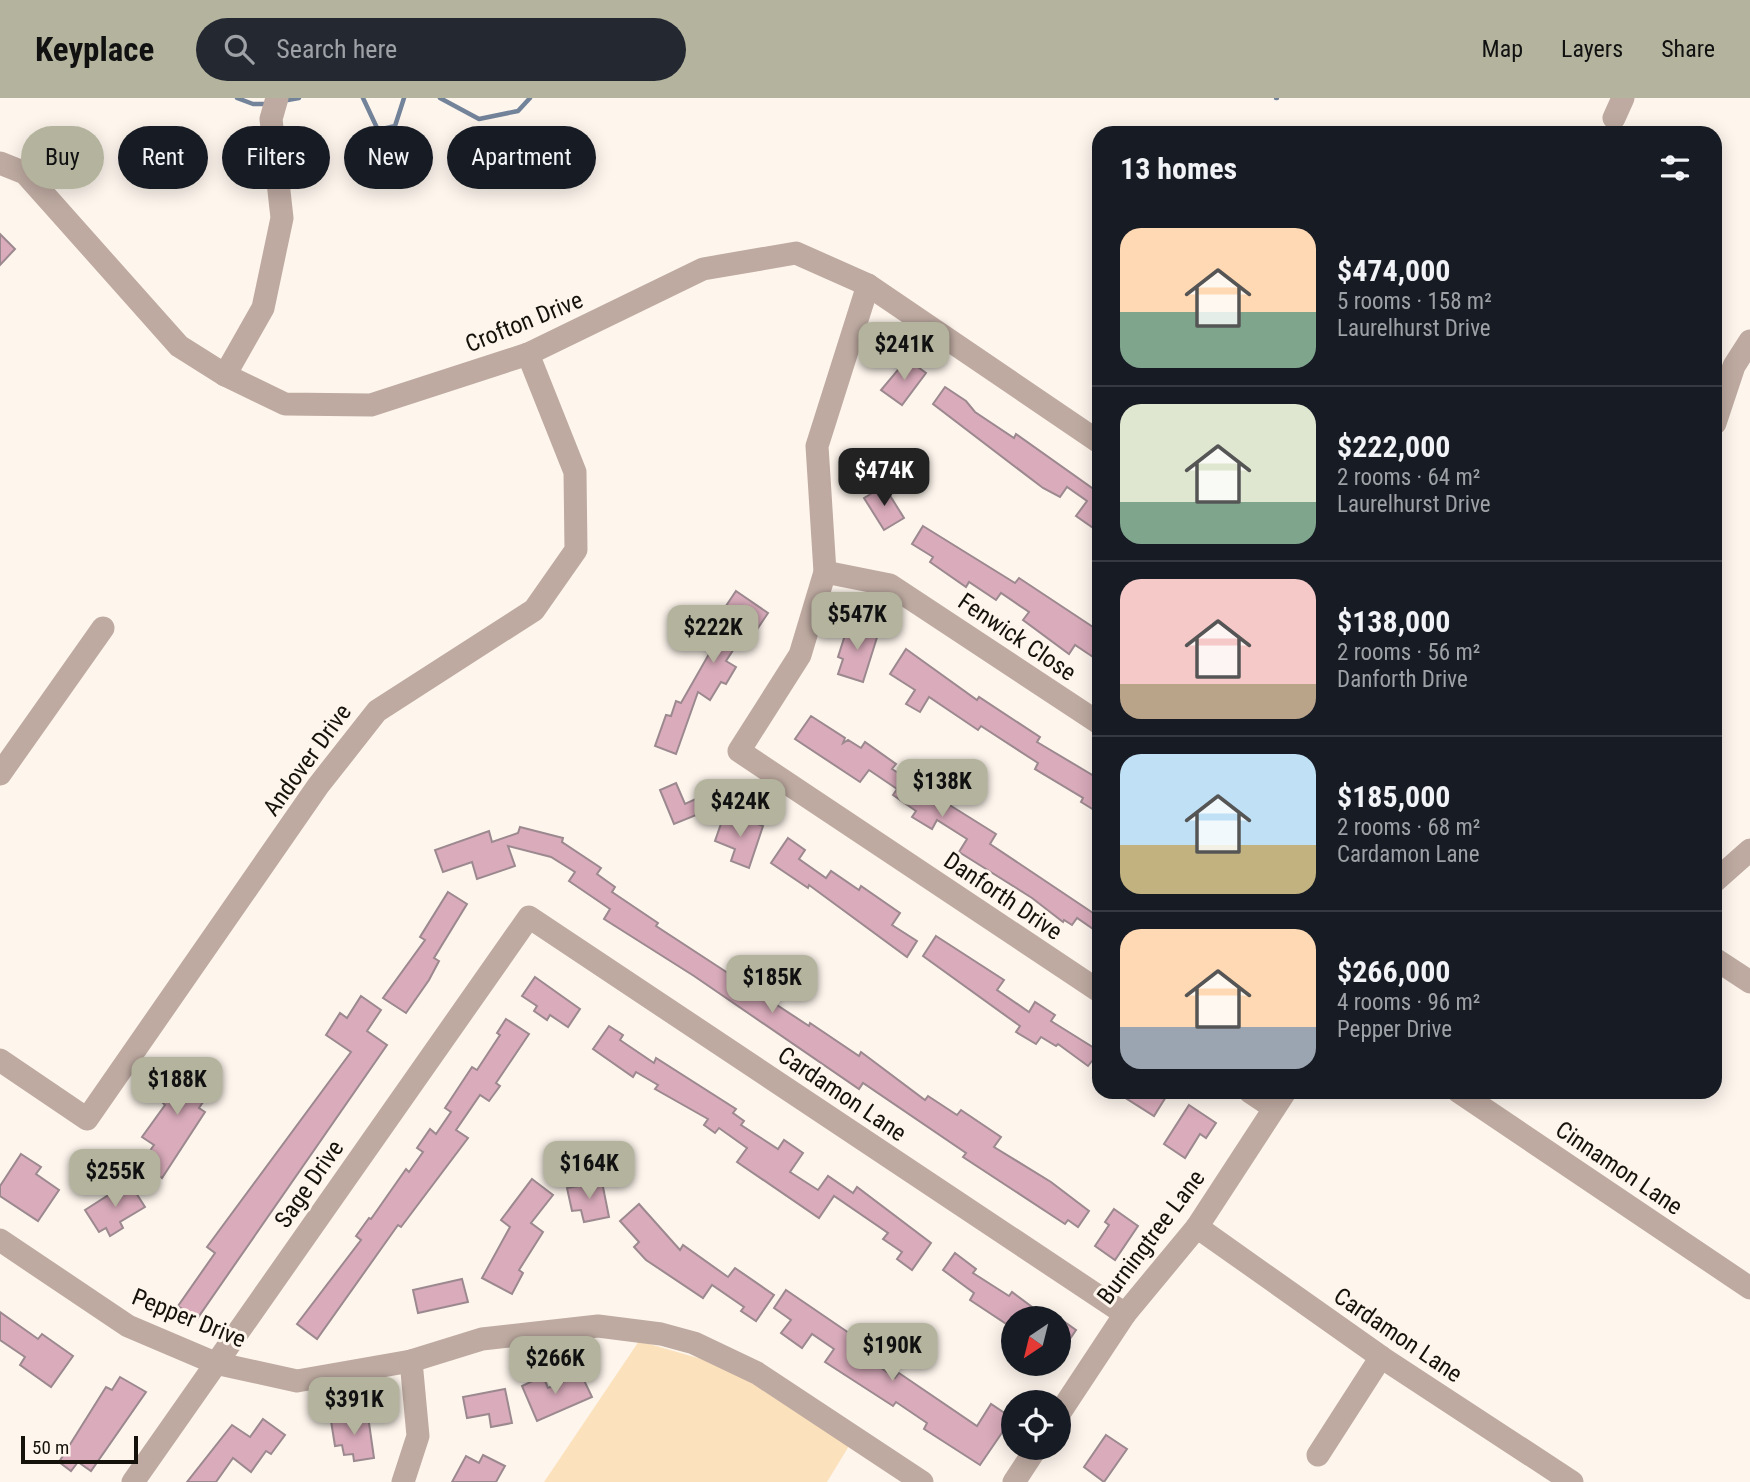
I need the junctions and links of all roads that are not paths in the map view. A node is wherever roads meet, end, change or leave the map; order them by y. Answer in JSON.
{"nodes":[{"id":1,"x":275,"y":106,"type":"edge"},
{"id":2,"x":0,"y":163,"type":"edge"},
{"id":3,"x":868,"y":285,"type":"junction"},
{"id":4,"x":1750,"y":341,"type":"edge"},
{"id":5,"x":528,"y":354,"type":"junction"},
{"id":6,"x":225,"y":374,"type":"junction"},
{"id":7,"x":1722,"y":402,"type":"edge"},
{"id":8,"x":1092,"y":437,"type":"edge"},
{"id":9,"x":825,"y":572,"type":"junction"},
{"id":10,"x":103,"y":628,"type":"dead end"},
{"id":11,"x":1092,"y":718,"type":"edge"},
{"id":12,"x":0,"y":774,"type":"edge"},
{"id":13,"x":1750,"y":850,"type":"edge"},
{"id":14,"x":1722,"y":875,"type":"edge"},
{"id":15,"x":529,"y":917,"type":"joint"},
{"id":16,"x":1722,"y":964,"type":"edge"},
{"id":17,"x":1750,"y":982,"type":"edge"},
{"id":18,"x":1092,"y":986,"type":"edge"},
{"id":19,"x":0,"y":1060,"type":"edge"},
{"id":20,"x":1469,"y":1099,"type":"edge"},
{"id":21,"x":1280,"y":1100,"type":"edge"},
{"id":22,"x":1197,"y":1227,"type":"junction"},
{"id":23,"x":0,"y":1240,"type":"edge"},
{"id":24,"x":1750,"y":1288,"type":"edge"},
{"id":25,"x":1125,"y":1314,"type":"junction"},
{"id":26,"x":1381,"y":1357,"type":"junction"},
{"id":27,"x":411,"y":1361,"type":"junction"},
{"id":28,"x":215,"y":1363,"type":"junction"},
{"id":29,"x":1071,"y":1396,"type":"edge"},
{"id":30,"x":1318,"y":1455,"type":"dead end"},
{"id":31,"x":1028,"y":1460,"type":"edge"},
{"id":32,"x":133,"y":1482,"type":"edge"},
{"id":33,"x":403,"y":1482,"type":"edge"},
{"id":34,"x":922,"y":1482,"type":"edge"},
{"id":35,"x":1014,"y":1482,"type":"edge"},
{"id":36,"x":1572,"y":1482,"type":"edge"}],
"edges":[{"from":1,"to":6,"type":"street"},
{"from":2,"to":6,"type":"street","name":"Crofton Drive"},
{"from":3,"to":5,"type":"street","name":"Crofton Drive"},
{"from":3,"to":8,"type":"street","name":"Crofton Drive"},
{"from":3,"to":9,"type":"street"},
{"from":4,"to":7,"type":"street"},
{"from":5,"to":6,"type":"street","name":"Crofton Drive"},
{"from":5,"to":19,"type":"street","name":"Andover Drive"},
{"from":9,"to":11,"type":"street","name":"Fenwick Close"},
{"from":9,"to":18,"type":"street","name":"Danforth Drive"},
{"from":10,"to":12,"type":"street"},
{"from":13,"to":14,"type":"street"},
{"from":15,"to":25,"type":"street","name":"Cardamon Lane"},
{"from":15,"to":28,"type":"street","name":"Sage Drive"},
{"from":16,"to":17,"type":"street"},
{"from":20,"to":24,"type":"street","name":"Cinnamon Lane"},
{"from":21,"to":22,"type":"street","name":"Burningtree Lane"},
{"from":22,"to":25,"type":"street","name":"Burningtree Lane"},
{"from":22,"to":26,"type":"street","name":"Cardamon Lane"},
{"from":23,"to":28,"type":"street","name":"Pepper Drive"},
{"from":25,"to":29,"type":"street","name":"Burningtree Lane"},
{"from":26,"to":30,"type":"street"},
{"from":26,"to":36,"type":"street","name":"Cardamon Lane"},
{"from":27,"to":28,"type":"street","name":"Pepper Drive"},
{"from":27,"to":33,"type":"street"},
{"from":27,"to":34,"type":"street","name":"Pepper Drive"},
{"from":28,"to":32,"type":"street","name":"Sage Drive"},
{"from":31,"to":35,"type":"street"}]}
